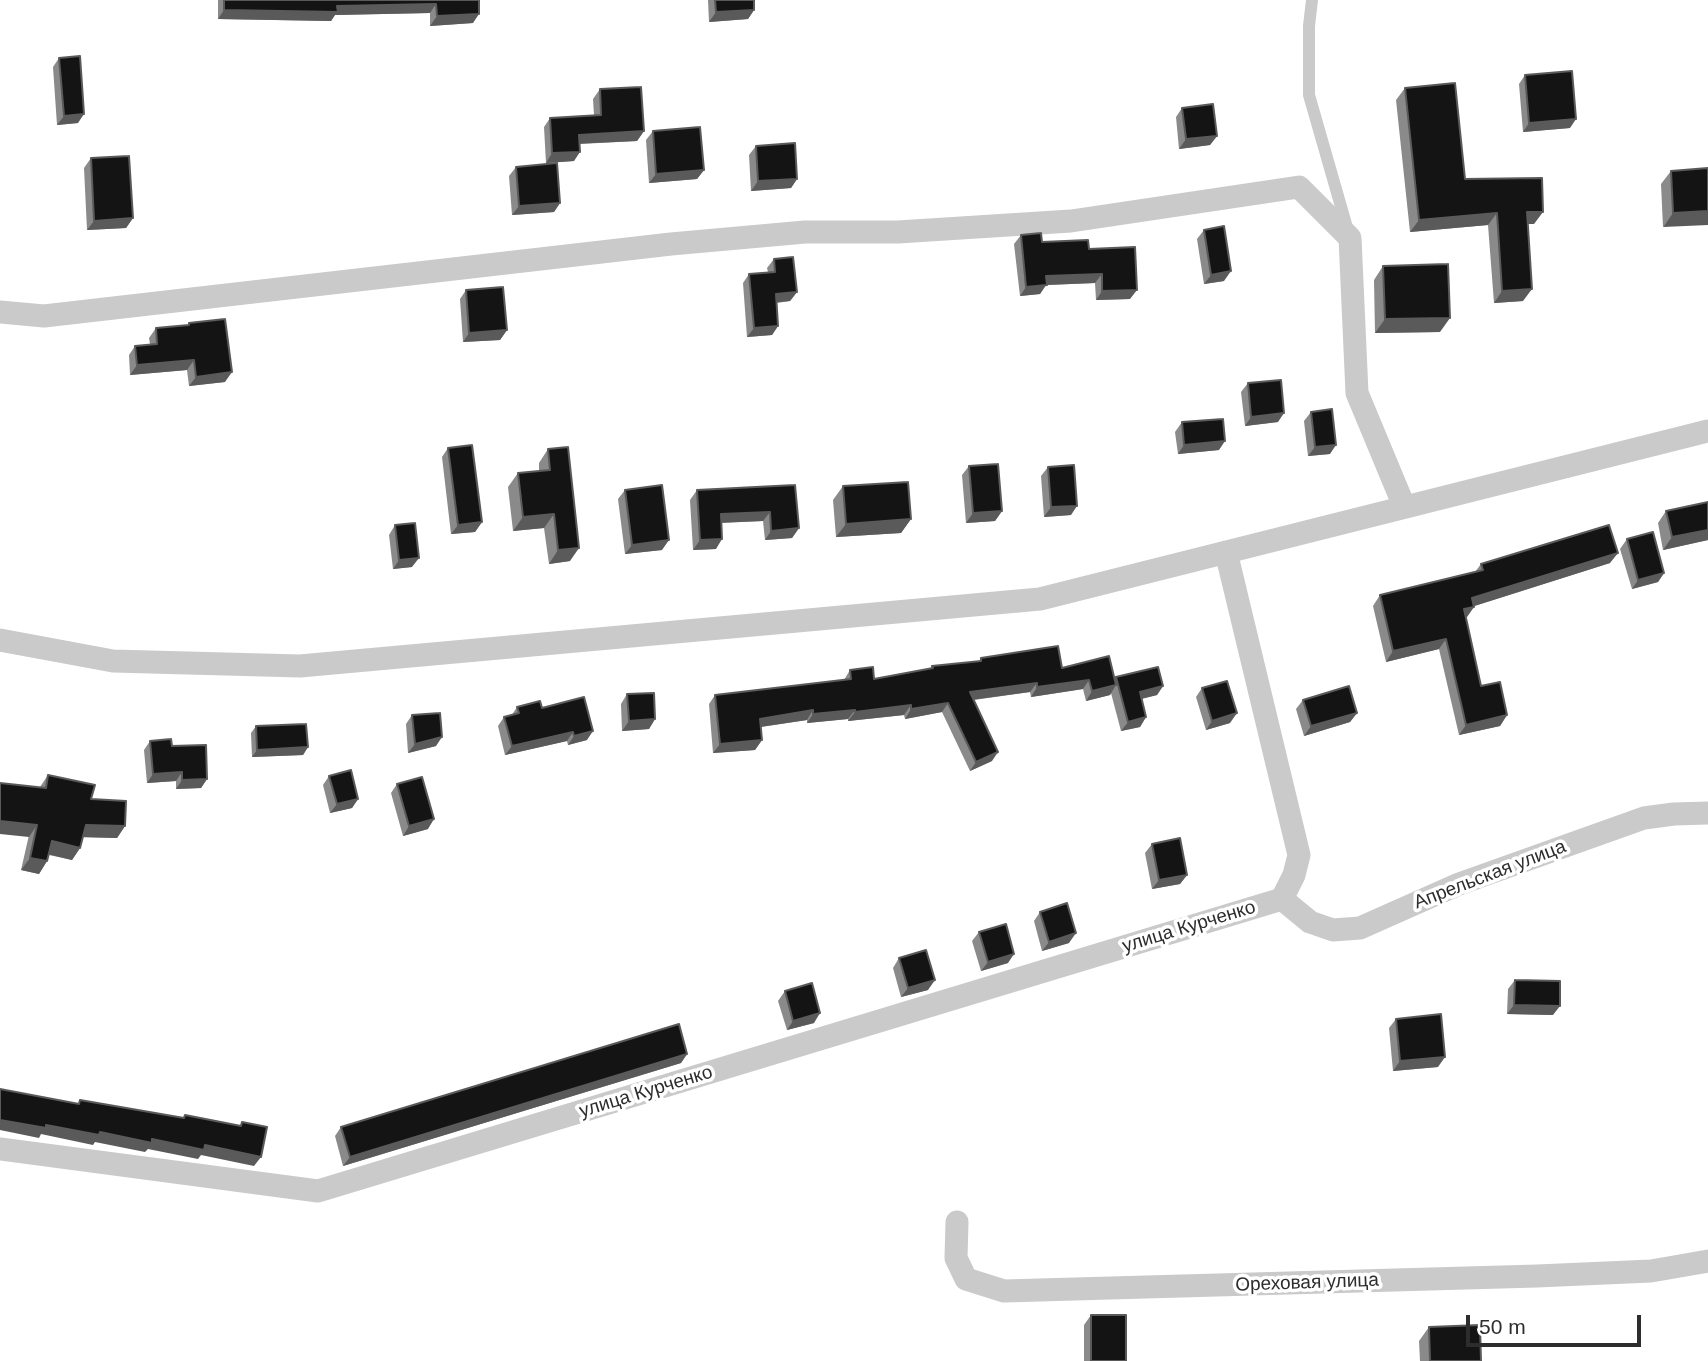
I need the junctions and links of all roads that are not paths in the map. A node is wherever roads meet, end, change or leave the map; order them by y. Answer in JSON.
{"nodes":[{"id":1,"x":1312,"y":0,"type":"edge"},
{"id":2,"x":1350,"y":238,"type":"junction"},
{"id":3,"x":0,"y":312,"type":"edge"},
{"id":4,"x":1708,"y":431,"type":"edge"},
{"id":5,"x":1404,"y":506,"type":"junction"},
{"id":6,"x":1226,"y":552,"type":"junction"},
{"id":7,"x":0,"y":640,"type":"edge"},
{"id":8,"x":1703,"y":816,"type":"edge"},
{"id":9,"x":1282,"y":899,"type":"junction"},
{"id":10,"x":0,"y":1149,"type":"edge"},
{"id":11,"x":957,"y":1222,"type":"dead end"},
{"id":12,"x":1708,"y":1261,"type":"edge"}],
"edges":[{"from":1,"to":2,"type":"lane"},
{"from":2,"to":3,"type":"street"},
{"from":2,"to":5,"type":"street"},
{"from":4,"to":5,"type":"street"},
{"from":5,"to":6,"type":"street"},
{"from":6,"to":7,"type":"street"},
{"from":6,"to":9,"type":"street"},
{"from":8,"to":9,"type":"street","name":"Апрельская улица"},
{"from":9,"to":10,"type":"street","name":"улица Курченко"},
{"from":11,"to":12,"type":"street","name":"Ореховая улица"}]}
